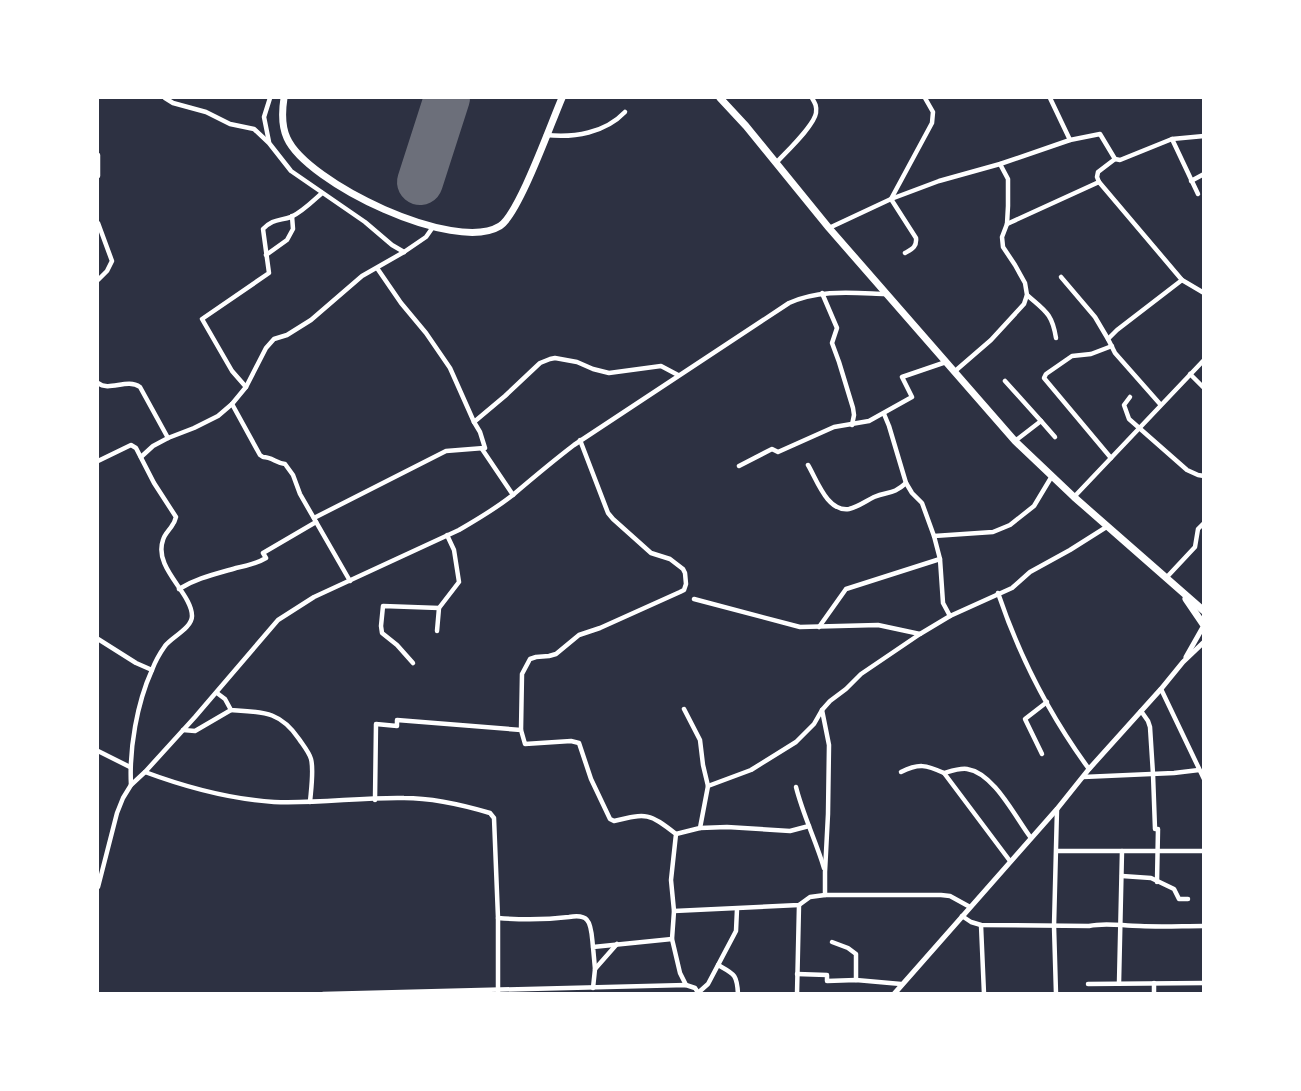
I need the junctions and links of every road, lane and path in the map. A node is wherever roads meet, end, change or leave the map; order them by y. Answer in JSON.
{"nodes":[{"id":1,"x":165,"y":98,"type":"edge"},
{"id":2,"x":270,"y":98,"type":"edge"},
{"id":3,"x":284,"y":98,"type":"edge"},
{"id":4,"x":562,"y":98,"type":"edge"},
{"id":5,"x":720,"y":98,"type":"edge"},
{"id":6,"x":812,"y":98,"type":"edge"},
{"id":7,"x":925,"y":98,"type":"edge"},
{"id":8,"x":1050,"y":98,"type":"edge"},
{"id":9,"x":625,"y":112,"type":"dead end"},
{"id":10,"x":546,"y":134,"type":"junction"},
{"id":11,"x":1204,"y":136,"type":"edge"},
{"id":12,"x":1172,"y":139,"type":"junction"},
{"id":13,"x":1070,"y":140,"type":"junction"},
{"id":14,"x":269,"y":143,"type":"junction"},
{"id":15,"x":98,"y":155,"type":"edge"},
{"id":16,"x":1115,"y":159,"type":"junction"},
{"id":17,"x":776,"y":163,"type":"junction"},
{"id":18,"x":1000,"y":164,"type":"junction"},
{"id":19,"x":1204,"y":174,"type":"edge"},
{"id":20,"x":98,"y":176,"type":"edge"},
{"id":21,"x":1191,"y":181,"type":"junction"},
{"id":22,"x":1099,"y":182,"type":"junction"},
{"id":23,"x":322,"y":193,"type":"junction"},
{"id":24,"x":1198,"y":194,"type":"dead end"},
{"id":25,"x":891,"y":199,"type":"junction"},
{"id":26,"x":292,"y":216,"type":"junction"},
{"id":27,"x":98,"y":223,"type":"edge"},
{"id":28,"x":1007,"y":224,"type":"junction"},
{"id":29,"x":433,"y":227,"type":"junction"},
{"id":30,"x":829,"y":228,"type":"junction"},
{"id":31,"x":404,"y":252,"type":"junction"},
{"id":32,"x":905,"y":254,"type":"dead end"},
{"id":33,"x":266,"y":255,"type":"junction"},
{"id":34,"x":377,"y":268,"type":"junction"},
{"id":35,"x":1061,"y":277,"type":"dead end"},
{"id":36,"x":98,"y":280,"type":"edge"},
{"id":37,"x":1182,"y":280,"type":"junction"},
{"id":38,"x":822,"y":293,"type":"junction"},
{"id":39,"x":1204,"y":293,"type":"edge"},
{"id":40,"x":886,"y":294,"type":"junction"},
{"id":41,"x":1027,"y":295,"type":"junction"},
{"id":42,"x":1056,"y":338,"type":"dead end"},
{"id":43,"x":1108,"y":339,"type":"junction"},
{"id":44,"x":1112,"y":346,"type":"junction"},
{"id":45,"x":1204,"y":360,"type":"edge"},
{"id":46,"x":946,"y":362,"type":"junction"},
{"id":47,"x":954,"y":372,"type":"junction"},
{"id":48,"x":1190,"y":374,"type":"junction"},
{"id":49,"x":678,"y":375,"type":"junction"},
{"id":50,"x":1005,"y":381,"type":"dead end"},
{"id":51,"x":98,"y":383,"type":"edge"},
{"id":52,"x":246,"y":387,"type":"junction"},
{"id":53,"x":1204,"y":388,"type":"edge"},
{"id":54,"x":1130,"y":397,"type":"dead end"},
{"id":55,"x":232,"y":404,"type":"junction"},
{"id":56,"x":1160,"y":404,"type":"junction"},
{"id":57,"x":884,"y":414,"type":"junction"},
{"id":58,"x":1041,"y":421,"type":"junction"},
{"id":59,"x":474,"y":422,"type":"junction"},
{"id":60,"x":852,"y":425,"type":"junction"},
{"id":61,"x":1140,"y":427,"type":"junction"},
{"id":62,"x":1055,"y":437,"type":"dead end"},
{"id":63,"x":168,"y":438,"type":"junction"},
{"id":64,"x":580,"y":440,"type":"junction"},
{"id":65,"x":1015,"y":441,"type":"junction"},
{"id":66,"x":485,"y":448,"type":"junction"},
{"id":67,"x":141,"y":458,"type":"junction"},
{"id":68,"x":1111,"y":458,"type":"junction"},
{"id":69,"x":98,"y":461,"type":"edge"},
{"id":70,"x":808,"y":465,"type":"dead end"},
{"id":71,"x":739,"y":466,"type":"dead end"},
{"id":72,"x":1052,"y":476,"type":"junction"},
{"id":73,"x":1204,"y":476,"type":"edge"},
{"id":74,"x":906,"y":483,"type":"junction"},
{"id":75,"x":513,"y":495,"type":"junction"},
{"id":76,"x":1074,"y":497,"type":"junction"},
{"id":77,"x":315,"y":520,"type":"junction"},
{"id":78,"x":1204,"y":523,"type":"edge"},
{"id":79,"x":1108,"y":526,"type":"junction"},
{"id":80,"x":447,"y":535,"type":"junction"},
{"id":81,"x":934,"y":536,"type":"junction"},
{"id":82,"x":940,"y":559,"type":"junction"},
{"id":83,"x":1166,"y":578,"type":"junction"},
{"id":84,"x":350,"y":581,"type":"junction"},
{"id":85,"x":179,"y":589,"type":"junction"},
{"id":86,"x":1181,"y":590,"type":"junction"},
{"id":87,"x":998,"y":593,"type":"junction"},
{"id":88,"x":694,"y":599,"type":"dead end"},
{"id":89,"x":439,"y":608,"type":"junction"},
{"id":90,"x":1204,"y":611,"type":"edge"},
{"id":91,"x":950,"y":616,"type":"junction"},
{"id":92,"x":819,"y":626,"type":"junction"},
{"id":93,"x":1203,"y":626,"type":"edge"},
{"id":94,"x":438,"y":630,"type":"dead end"},
{"id":95,"x":920,"y":634,"type":"junction"},
{"id":96,"x":98,"y":639,"type":"edge"},
{"id":97,"x":1204,"y":642,"type":"edge"},
{"id":98,"x":1183,"y":662,"type":"junction"},
{"id":99,"x":413,"y":663,"type":"dead end"},
{"id":100,"x":152,"y":670,"type":"junction"},
{"id":101,"x":1161,"y":689,"type":"junction"},
{"id":102,"x":217,"y":693,"type":"junction"},
{"id":103,"x":1047,"y":702,"type":"junction"},
{"id":104,"x":684,"y":709,"type":"dead end"},
{"id":105,"x":231,"y":710,"type":"junction"},
{"id":106,"x":822,"y":710,"type":"junction"},
{"id":107,"x":1141,"y":711,"type":"junction"},
{"id":108,"x":183,"y":730,"type":"junction"},
{"id":109,"x":521,"y":730,"type":"junction"},
{"id":110,"x":98,"y":751,"type":"edge"},
{"id":111,"x":1042,"y":754,"type":"dead end"},
{"id":112,"x":130,"y":767,"type":"junction"},
{"id":113,"x":1089,"y":769,"type":"junction"},
{"id":114,"x":1200,"y":770,"type":"junction"},
{"id":115,"x":145,"y":772,"type":"junction"},
{"id":116,"x":901,"y":772,"type":"dead end"},
{"id":117,"x":944,"y":773,"type":"junction"},
{"id":118,"x":1153,"y":774,"type":"junction"},
{"id":119,"x":1083,"y":777,"type":"junction"},
{"id":120,"x":1204,"y":779,"type":"edge"},
{"id":121,"x":131,"y":785,"type":"junction"},
{"id":122,"x":708,"y":786,"type":"junction"},
{"id":123,"x":796,"y":787,"type":"dead end"},
{"id":124,"x":375,"y":800,"type":"junction"},
{"id":125,"x":310,"y":802,"type":"junction"},
{"id":126,"x":1057,"y":809,"type":"junction"},
{"id":127,"x":808,"y":826,"type":"junction"},
{"id":128,"x":700,"y":828,"type":"junction"},
{"id":129,"x":676,"y":834,"type":"junction"},
{"id":130,"x":1031,"y":838,"type":"junction"},
{"id":131,"x":1057,"y":851,"type":"junction"},
{"id":132,"x":1122,"y":851,"type":"junction"},
{"id":133,"x":1158,"y":851,"type":"junction"},
{"id":134,"x":1204,"y":851,"type":"edge"},
{"id":135,"x":1010,"y":861,"type":"junction"},
{"id":136,"x":825,"y":872,"type":"junction"},
{"id":137,"x":1122,"y":876,"type":"junction"},
{"id":138,"x":1157,"y":882,"type":"junction"},
{"id":139,"x":98,"y":887,"type":"edge"},
{"id":140,"x":825,"y":895,"type":"junction"},
{"id":141,"x":1188,"y":899,"type":"dead end"},
{"id":142,"x":799,"y":905,"type":"junction"},
{"id":143,"x":970,"y":906,"type":"junction"},
{"id":144,"x":737,"y":909,"type":"junction"},
{"id":145,"x":674,"y":911,"type":"junction"},
{"id":146,"x":962,"y":916,"type":"junction"},
{"id":147,"x":498,"y":918,"type":"junction"},
{"id":148,"x":981,"y":925,"type":"junction"},
{"id":149,"x":1054,"y":926,"type":"junction"},
{"id":150,"x":1121,"y":926,"type":"junction"},
{"id":151,"x":1204,"y":926,"type":"edge"},
{"id":152,"x":672,"y":939,"type":"junction"},
{"id":153,"x":832,"y":942,"type":"dead end"},
{"id":154,"x":617,"y":944,"type":"junction"},
{"id":155,"x":593,"y":946,"type":"junction"},
{"id":156,"x":718,"y":964,"type":"junction"},
{"id":157,"x":595,"y":969,"type":"junction"},
{"id":158,"x":797,"y":974,"type":"junction"},
{"id":159,"x":856,"y":980,"type":"junction"},
{"id":160,"x":1119,"y":983,"type":"junction"},
{"id":161,"x":1154,"y":983,"type":"junction"},
{"id":162,"x":1204,"y":983,"type":"edge"},
{"id":163,"x":901,"y":984,"type":"junction"},
{"id":164,"x":1088,"y":984,"type":"dead end"},
{"id":165,"x":686,"y":985,"type":"junction"},
{"id":166,"x":593,"y":988,"type":"junction"},
{"id":167,"x":498,"y":992,"type":"edge"},
{"id":168,"x":699,"y":993,"type":"edge"},
{"id":169,"x":323,"y":994,"type":"edge"},
{"id":170,"x":738,"y":994,"type":"edge"},
{"id":171,"x":797,"y":994,"type":"edge"},
{"id":172,"x":894,"y":994,"type":"edge"},
{"id":173,"x":984,"y":994,"type":"edge"},
{"id":174,"x":1056,"y":994,"type":"edge"},
{"id":175,"x":1154,"y":994,"type":"edge"}],
"edges":[{"from":1,"to":14,"type":"street"},
{"from":2,"to":14,"type":"street"},
{"from":3,"to":29,"type":"highway"},
{"from":4,"to":10,"type":"highway"},
{"from":5,"to":17,"type":"highway"},
{"from":6,"to":17,"type":"street"},
{"from":7,"to":25,"type":"street"},
{"from":8,"to":13,"type":"street"},
{"from":9,"to":10,"type":"street"},
{"from":10,"to":29,"type":"highway"},
{"from":11,"to":12,"type":"street"},
{"from":12,"to":16,"type":"street"},
{"from":12,"to":21,"type":"street"},
{"from":13,"to":16,"type":"street"},
{"from":13,"to":18,"type":"street"},
{"from":14,"to":23,"type":"street"},
{"from":15,"to":20,"type":"street"},
{"from":16,"to":22,"type":"street"},
{"from":17,"to":30,"type":"highway"},
{"from":18,"to":25,"type":"street"},
{"from":18,"to":28,"type":"street"},
{"from":19,"to":21,"type":"street"},
{"from":21,"to":24,"type":"street"},
{"from":22,"to":28,"type":"street"},
{"from":22,"to":37,"type":"street"},
{"from":23,"to":26,"type":"street"},
{"from":23,"to":31,"type":"street"},
{"from":25,"to":30,"type":"street"},
{"from":25,"to":32,"type":"street"},
{"from":26,"to":33,"type":"street"},
{"from":26,"to":33,"type":"street"},
{"from":27,"to":36,"type":"street"},
{"from":28,"to":41,"type":"street"},
{"from":29,"to":31,"type":"street"},
{"from":30,"to":40,"type":"highway"},
{"from":31,"to":34,"type":"street"},
{"from":33,"to":52,"type":"street"},
{"from":34,"to":52,"type":"street"},
{"from":34,"to":59,"type":"street"},
{"from":35,"to":43,"type":"street"},
{"from":37,"to":39,"type":"street"},
{"from":37,"to":43,"type":"street"},
{"from":38,"to":40,"type":"street"},
{"from":38,"to":49,"type":"street"},
{"from":38,"to":60,"type":"street"},
{"from":40,"to":46,"type":"highway"},
{"from":41,"to":42,"type":"street"},
{"from":41,"to":47,"type":"street"},
{"from":43,"to":44,"type":"street"},
{"from":44,"to":56,"type":"street"},
{"from":44,"to":68,"type":"street"},
{"from":45,"to":48,"type":"street"},
{"from":46,"to":47,"type":"highway"},
{"from":46,"to":57,"type":"street"},
{"from":47,"to":65,"type":"highway"},
{"from":48,"to":53,"type":"street"},
{"from":48,"to":56,"type":"street"},
{"from":49,"to":59,"type":"street"},
{"from":49,"to":64,"type":"street"},
{"from":50,"to":58,"type":"street"},
{"from":51,"to":63,"type":"street"},
{"from":52,"to":55,"type":"street"},
{"from":54,"to":61,"type":"street"},
{"from":55,"to":63,"type":"street"},
{"from":55,"to":77,"type":"street"},
{"from":56,"to":61,"type":"street"},
{"from":57,"to":60,"type":"street"},
{"from":57,"to":74,"type":"street"},
{"from":58,"to":62,"type":"street"},
{"from":58,"to":65,"type":"street"},
{"from":59,"to":66,"type":"street"},
{"from":60,"to":71,"type":"street"},
{"from":61,"to":68,"type":"street"},
{"from":61,"to":73,"type":"street"},
{"from":63,"to":67,"type":"street"},
{"from":64,"to":75,"type":"street"},
{"from":64,"to":109,"type":"street"},
{"from":65,"to":72,"type":"highway"},
{"from":66,"to":75,"type":"street"},
{"from":66,"to":77,"type":"street"},
{"from":67,"to":69,"type":"street"},
{"from":67,"to":85,"type":"street"},
{"from":68,"to":76,"type":"street"},
{"from":70,"to":74,"type":"street"},
{"from":72,"to":76,"type":"highway"},
{"from":72,"to":81,"type":"street"},
{"from":74,"to":81,"type":"street"},
{"from":75,"to":80,"type":"street"},
{"from":76,"to":79,"type":"highway"},
{"from":77,"to":84,"type":"street"},
{"from":77,"to":85,"type":"street"},
{"from":78,"to":83,"type":"street"},
{"from":79,"to":83,"type":"highway"},
{"from":79,"to":87,"type":"street"},
{"from":80,"to":84,"type":"street"},
{"from":80,"to":89,"type":"street"},
{"from":81,"to":82,"type":"street"},
{"from":82,"to":91,"type":"street"},
{"from":82,"to":92,"type":"street"},
{"from":83,"to":86,"type":"highway"},
{"from":84,"to":102,"type":"street"},
{"from":85,"to":100,"type":"street"},
{"from":86,"to":90,"type":"highway"},
{"from":86,"to":93,"type":"highway"},
{"from":87,"to":91,"type":"street"},
{"from":87,"to":103,"type":"street"},
{"from":88,"to":92,"type":"street"},
{"from":89,"to":94,"type":"street"},
{"from":89,"to":99,"type":"street"},
{"from":91,"to":95,"type":"street"},
{"from":92,"to":95,"type":"street"},
{"from":93,"to":98,"type":"street"},
{"from":95,"to":106,"type":"street"},
{"from":96,"to":100,"type":"street"},
{"from":97,"to":98,"type":"street"},
{"from":98,"to":101,"type":"street"},
{"from":100,"to":112,"type":"street"},
{"from":101,"to":107,"type":"street"},
{"from":101,"to":114,"type":"street"},
{"from":102,"to":105,"type":"street"},
{"from":102,"to":108,"type":"street"},
{"from":103,"to":111,"type":"street"},
{"from":103,"to":113,"type":"street"},
{"from":104,"to":122,"type":"street"},
{"from":105,"to":108,"type":"street"},
{"from":105,"to":125,"type":"street"},
{"from":106,"to":122,"type":"street"},
{"from":106,"to":136,"type":"street"},
{"from":107,"to":113,"type":"street"},
{"from":107,"to":118,"type":"street"},
{"from":108,"to":115,"type":"street"},
{"from":109,"to":124,"type":"street"},
{"from":109,"to":129,"type":"street"},
{"from":110,"to":112,"type":"street"},
{"from":112,"to":121,"type":"street"},
{"from":113,"to":119,"type":"street"},
{"from":114,"to":118,"type":"street"},
{"from":114,"to":120,"type":"street"},
{"from":115,"to":121,"type":"street"},
{"from":115,"to":125,"type":"street"},
{"from":116,"to":117,"type":"street"},
{"from":117,"to":130,"type":"street"},
{"from":117,"to":135,"type":"street"},
{"from":118,"to":119,"type":"street"},
{"from":118,"to":133,"type":"street"},
{"from":119,"to":126,"type":"street"},
{"from":121,"to":139,"type":"street"},
{"from":122,"to":128,"type":"street"},
{"from":123,"to":127,"type":"street"},
{"from":124,"to":125,"type":"street"},
{"from":124,"to":147,"type":"street"},
{"from":126,"to":130,"type":"street"},
{"from":126,"to":131,"type":"street"},
{"from":127,"to":128,"type":"street"},
{"from":127,"to":136,"type":"street"},
{"from":128,"to":129,"type":"street"},
{"from":129,"to":145,"type":"street"},
{"from":130,"to":135,"type":"street"},
{"from":131,"to":132,"type":"street"},
{"from":131,"to":149,"type":"street"},
{"from":132,"to":133,"type":"street"},
{"from":132,"to":137,"type":"street"},
{"from":133,"to":134,"type":"street"},
{"from":133,"to":138,"type":"street"},
{"from":135,"to":143,"type":"street"},
{"from":136,"to":140,"type":"street"},
{"from":137,"to":138,"type":"street"},
{"from":137,"to":150,"type":"street"},
{"from":138,"to":141,"type":"street"},
{"from":140,"to":142,"type":"street"},
{"from":140,"to":143,"type":"street"},
{"from":142,"to":144,"type":"street"},
{"from":142,"to":158,"type":"street"},
{"from":143,"to":146,"type":"street"},
{"from":144,"to":145,"type":"street"},
{"from":144,"to":156,"type":"street"},
{"from":145,"to":152,"type":"street"},
{"from":146,"to":148,"type":"street"},
{"from":146,"to":163,"type":"street"},
{"from":147,"to":155,"type":"street"},
{"from":147,"to":167,"type":"street"},
{"from":148,"to":149,"type":"street"},
{"from":148,"to":173,"type":"street"},
{"from":149,"to":150,"type":"street"},
{"from":149,"to":174,"type":"street"},
{"from":150,"to":151,"type":"street"},
{"from":150,"to":160,"type":"street"},
{"from":152,"to":154,"type":"street"},
{"from":152,"to":165,"type":"street"},
{"from":153,"to":159,"type":"street"},
{"from":154,"to":155,"type":"street"},
{"from":154,"to":157,"type":"street"},
{"from":155,"to":157,"type":"street"},
{"from":156,"to":168,"type":"street"},
{"from":156,"to":170,"type":"street"},
{"from":157,"to":166,"type":"street"},
{"from":158,"to":159,"type":"street"},
{"from":158,"to":171,"type":"street"},
{"from":159,"to":163,"type":"street"},
{"from":160,"to":161,"type":"street"},
{"from":160,"to":164,"type":"street"},
{"from":161,"to":162,"type":"street"},
{"from":161,"to":175,"type":"street"},
{"from":163,"to":172,"type":"street"},
{"from":165,"to":166,"type":"street"},
{"from":165,"to":168,"type":"street"},
{"from":166,"to":167,"type":"street"},
{"from":167,"to":169,"type":"street"}]}
